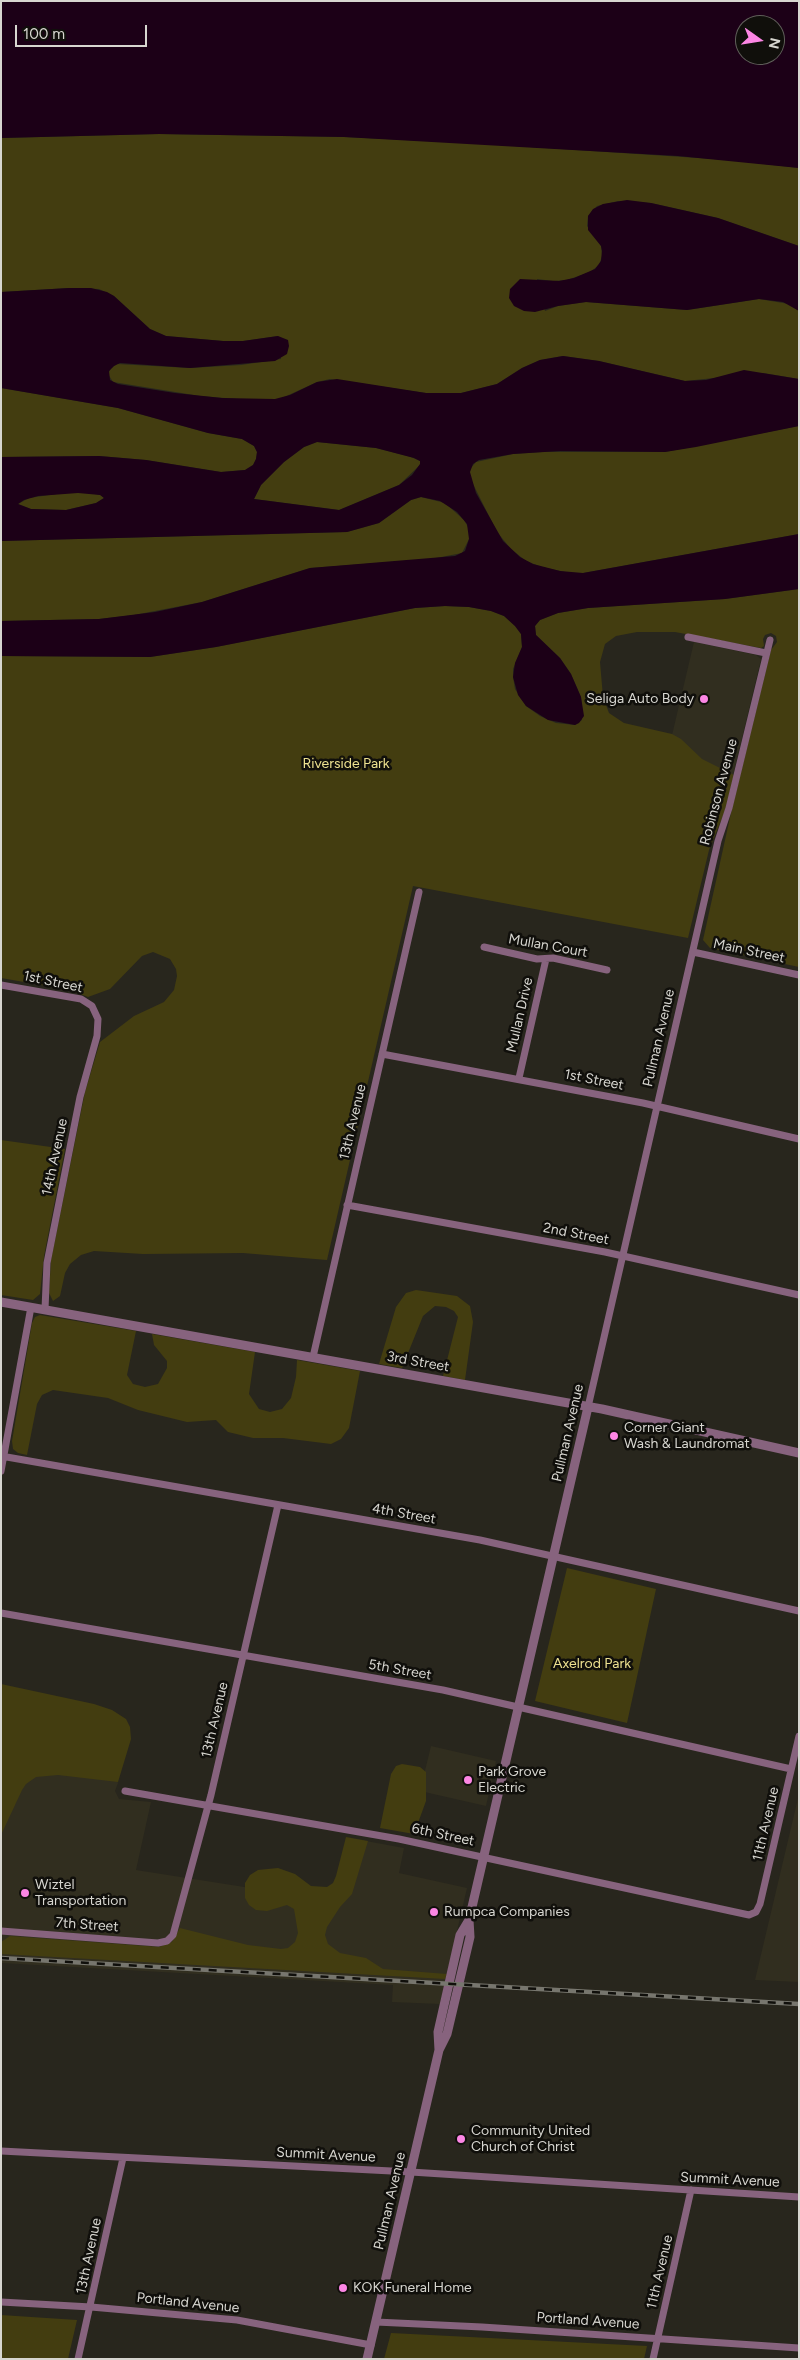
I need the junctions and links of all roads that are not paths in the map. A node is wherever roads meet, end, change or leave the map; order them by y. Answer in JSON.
{"nodes":[{"id":1,"x":688,"y":637,"type":"dead end"},
{"id":2,"x":770,"y":640,"type":"dead end"},
{"id":3,"x":766,"y":653,"type":"junction"},
{"id":4,"x":419,"y":892,"type":"dead end"},
{"id":5,"x":484,"y":947,"type":"dead end"},
{"id":6,"x":693,"y":952,"type":"junction"},
{"id":7,"x":546,"y":958,"type":"junction"},
{"id":8,"x":607,"y":970,"type":"dead end"},
{"id":9,"x":799,"y":975,"type":"edge"},
{"id":10,"x":1,"y":984,"type":"edge"},
{"id":11,"x":95,"y":1011,"type":"joint"},
{"id":12,"x":382,"y":1054,"type":"junction"},
{"id":13,"x":519,"y":1078,"type":"junction"},
{"id":14,"x":657,"y":1106,"type":"junction"},
{"id":15,"x":799,"y":1139,"type":"edge"},
{"id":16,"x":347,"y":1205,"type":"junction"},
{"id":17,"x":623,"y":1256,"type":"junction"},
{"id":18,"x":799,"y":1295,"type":"edge"},
{"id":19,"x":1,"y":1302,"type":"edge"},
{"id":20,"x":31,"y":1307,"type":"junction"},
{"id":21,"x":45,"y":1310,"type":"junction"},
{"id":22,"x":313,"y":1357,"type":"junction"},
{"id":23,"x":588,"y":1407,"type":"junction"},
{"id":24,"x":799,"y":1453,"type":"edge"},
{"id":25,"x":3,"y":1456,"type":"edge"},
{"id":26,"x":1,"y":1471,"type":"edge"},
{"id":27,"x":278,"y":1505,"type":"junction"},
{"id":28,"x":553,"y":1556,"type":"junction"},
{"id":29,"x":799,"y":1611,"type":"edge"},
{"id":30,"x":1,"y":1613,"type":"edge"},
{"id":31,"x":243,"y":1656,"type":"junction"},
{"id":32,"x":518,"y":1707,"type":"junction"},
{"id":33,"x":799,"y":1736,"type":"edge"},
{"id":34,"x":791,"y":1769,"type":"junction"},
{"id":35,"x":125,"y":1791,"type":"dead end"},
{"id":36,"x":208,"y":1806,"type":"junction"},
{"id":37,"x":483,"y":1857,"type":"junction"},
{"id":38,"x":753,"y":1914,"type":"joint"},
{"id":39,"x":1,"y":1931,"type":"edge"},
{"id":40,"x":170,"y":1939,"type":"joint"},
{"id":41,"x":1,"y":2151,"type":"edge"},
{"id":42,"x":123,"y":2158,"type":"junction"},
{"id":43,"x":411,"y":2172,"type":"junction"},
{"id":44,"x":691,"y":2190,"type":"junction"},
{"id":45,"x":799,"y":2197,"type":"edge"},
{"id":46,"x":1,"y":2302,"type":"edge"},
{"id":47,"x":91,"y":2307,"type":"junction"},
{"id":48,"x":376,"y":2322,"type":"junction"},
{"id":49,"x":658,"y":2338,"type":"junction"},
{"id":50,"x":371,"y":2345,"type":"junction"},
{"id":51,"x":799,"y":2348,"type":"edge"},
{"id":52,"x":78,"y":2359,"type":"edge"},
{"id":53,"x":367,"y":2359,"type":"edge"},
{"id":54,"x":653,"y":2359,"type":"edge"}],
"edges":[{"from":1,"to":3,"type":"street"},
{"from":2,"to":3,"type":"street","name":"Robinson Avenue"},
{"from":3,"to":6,"type":"street","name":"Robinson Avenue"},
{"from":4,"to":12,"type":"street","name":"13th Avenue"},
{"from":5,"to":7,"type":"street","name":"Mullan Court"},
{"from":6,"to":9,"type":"street","name":"Main Street"},
{"from":6,"to":14,"type":"street","name":"Pullman Avenue"},
{"from":7,"to":8,"type":"street","name":"Mullan Court"},
{"from":7,"to":13,"type":"street","name":"Mullan Drive"},
{"from":10,"to":11,"type":"street","name":"1st Street"},
{"from":11,"to":21,"type":"street","name":"14th Avenue"},
{"from":12,"to":13,"type":"street","name":"1st Street"},
{"from":12,"to":16,"type":"street","name":"13th Avenue"},
{"from":13,"to":14,"type":"street","name":"1st Street"},
{"from":14,"to":15,"type":"street","name":"1st Street"},
{"from":14,"to":17,"type":"street","name":"Pullman Avenue"},
{"from":16,"to":17,"type":"street","name":"2nd Street"},
{"from":16,"to":22,"type":"street","name":"13th Avenue"},
{"from":17,"to":18,"type":"street","name":"2nd Street"},
{"from":17,"to":23,"type":"street","name":"Pullman Avenue"},
{"from":19,"to":20,"type":"street","name":"3rd Street"},
{"from":20,"to":21,"type":"street","name":"3rd Street"},
{"from":20,"to":25,"type":"street"},
{"from":21,"to":22,"type":"street","name":"3rd Street"},
{"from":22,"to":23,"type":"street","name":"3rd Street"},
{"from":23,"to":24,"type":"street","name":"3rd Street"},
{"from":23,"to":28,"type":"street","name":"Pullman Avenue"},
{"from":25,"to":26,"type":"street"},
{"from":25,"to":27,"type":"street","name":"4th Street"},
{"from":27,"to":28,"type":"street","name":"4th Street"},
{"from":27,"to":31,"type":"street","name":"13th Avenue"},
{"from":28,"to":29,"type":"street","name":"4th Street"},
{"from":28,"to":32,"type":"street","name":"Pullman Avenue"},
{"from":30,"to":31,"type":"street","name":"5th Street"},
{"from":31,"to":32,"type":"street","name":"5th Street"},
{"from":31,"to":36,"type":"street","name":"13th Avenue"},
{"from":32,"to":34,"type":"street","name":"5th Street"},
{"from":32,"to":37,"type":"street","name":"Pullman Avenue"},
{"from":33,"to":34,"type":"street","name":"11th Avenue"},
{"from":34,"to":38,"type":"street","name":"11th Avenue"},
{"from":35,"to":36,"type":"street","name":"6th Street"},
{"from":36,"to":37,"type":"street","name":"6th Street"},
{"from":36,"to":40,"type":"street","name":"13th Avenue"},
{"from":37,"to":38,"type":"street","name":"6th Street"},
{"from":37,"to":43,"type":"street","name":"Pullman Avenue"},
{"from":39,"to":40,"type":"street","name":"7th Street"},
{"from":41,"to":42,"type":"street","name":"Summit Avenue"},
{"from":42,"to":43,"type":"street","name":"Summit Avenue"},
{"from":42,"to":47,"type":"street","name":"13th Avenue"},
{"from":43,"to":44,"type":"street","name":"Summit Avenue"},
{"from":43,"to":48,"type":"street","name":"Pullman Avenue"},
{"from":44,"to":45,"type":"street","name":"Summit Avenue"},
{"from":44,"to":49,"type":"street","name":"11th Avenue"},
{"from":46,"to":47,"type":"street","name":"Portland Avenue"},
{"from":47,"to":50,"type":"street","name":"Portland Avenue"},
{"from":47,"to":52,"type":"street","name":"13th Avenue"},
{"from":48,"to":49,"type":"street","name":"Portland Avenue"},
{"from":48,"to":50,"type":"street","name":"Pullman Avenue"},
{"from":49,"to":51,"type":"street","name":"Portland Avenue"},
{"from":49,"to":54,"type":"street","name":"11th Avenue"},
{"from":50,"to":53,"type":"street","name":"Pullman Avenue"}]}
